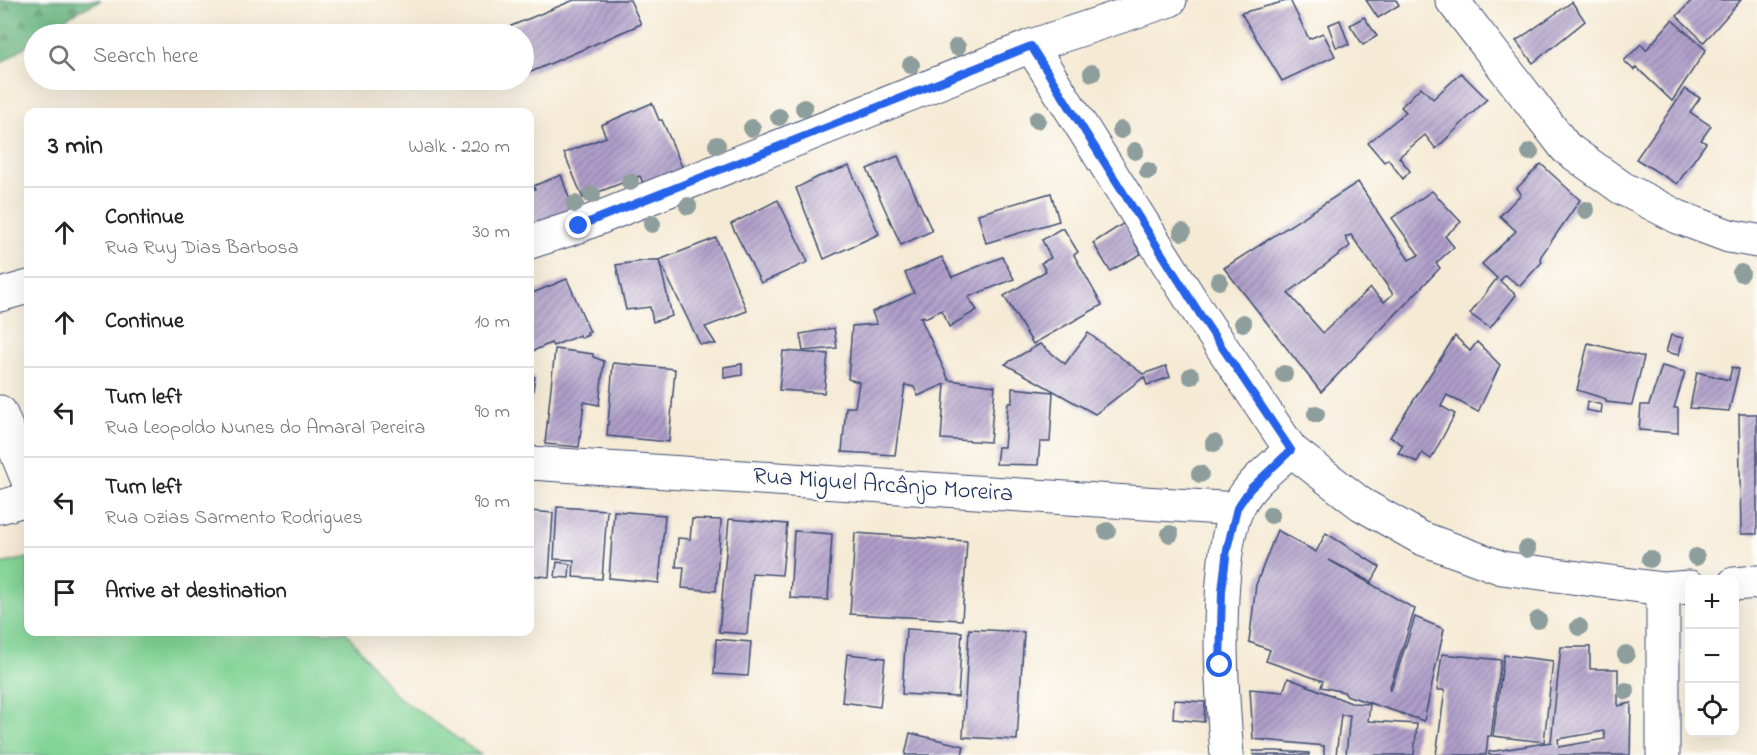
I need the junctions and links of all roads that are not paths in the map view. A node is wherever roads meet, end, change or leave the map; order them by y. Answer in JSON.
{"nodes":[{"id":1,"x":1170,"y":0,"type":"edge"},
{"id":2,"x":1452,"y":0,"type":"edge"},
{"id":3,"x":1031,"y":46,"type":"junction"},
{"id":4,"x":534,"y":241,"type":"edge"},
{"id":5,"x":1757,"y":241,"type":"edge"},
{"id":6,"x":24,"y":287,"type":"edge"},
{"id":7,"x":0,"y":295,"type":"edge"},
{"id":8,"x":0,"y":412,"type":"edge"},
{"id":9,"x":1291,"y":450,"type":"junction"},
{"id":10,"x":534,"y":463,"type":"edge"},
{"id":11,"x":24,"y":471,"type":"edge"},
{"id":12,"x":24,"y":500,"type":"edge"},
{"id":13,"x":0,"y":507,"type":"edge"},
{"id":14,"x":1237,"y":508,"type":"junction"},
{"id":15,"x":1757,"y":582,"type":"edge"},
{"id":16,"x":1739,"y":584,"type":"edge"},
{"id":17,"x":1676,"y":588,"type":"edge"},
{"id":18,"x":1227,"y":755,"type":"edge"},
{"id":19,"x":1663,"y":755,"type":"edge"}],
"edges":[{"from":1,"to":3,"type":"street"},
{"from":2,"to":5,"type":"street"},
{"from":3,"to":4,"type":"street"},
{"from":3,"to":9,"type":"street"},
{"from":6,"to":7,"type":"street"},
{"from":8,"to":11,"type":"street"},
{"from":9,"to":14,"type":"street"},
{"from":9,"to":17,"type":"street"},
{"from":10,"to":14,"type":"street","name":"Rua Miguel Arcânjo Moreira"},
{"from":12,"to":13,"type":"street"},
{"from":14,"to":18,"type":"street"},
{"from":15,"to":16,"type":"street"},
{"from":17,"to":19,"type":"street"}]}
